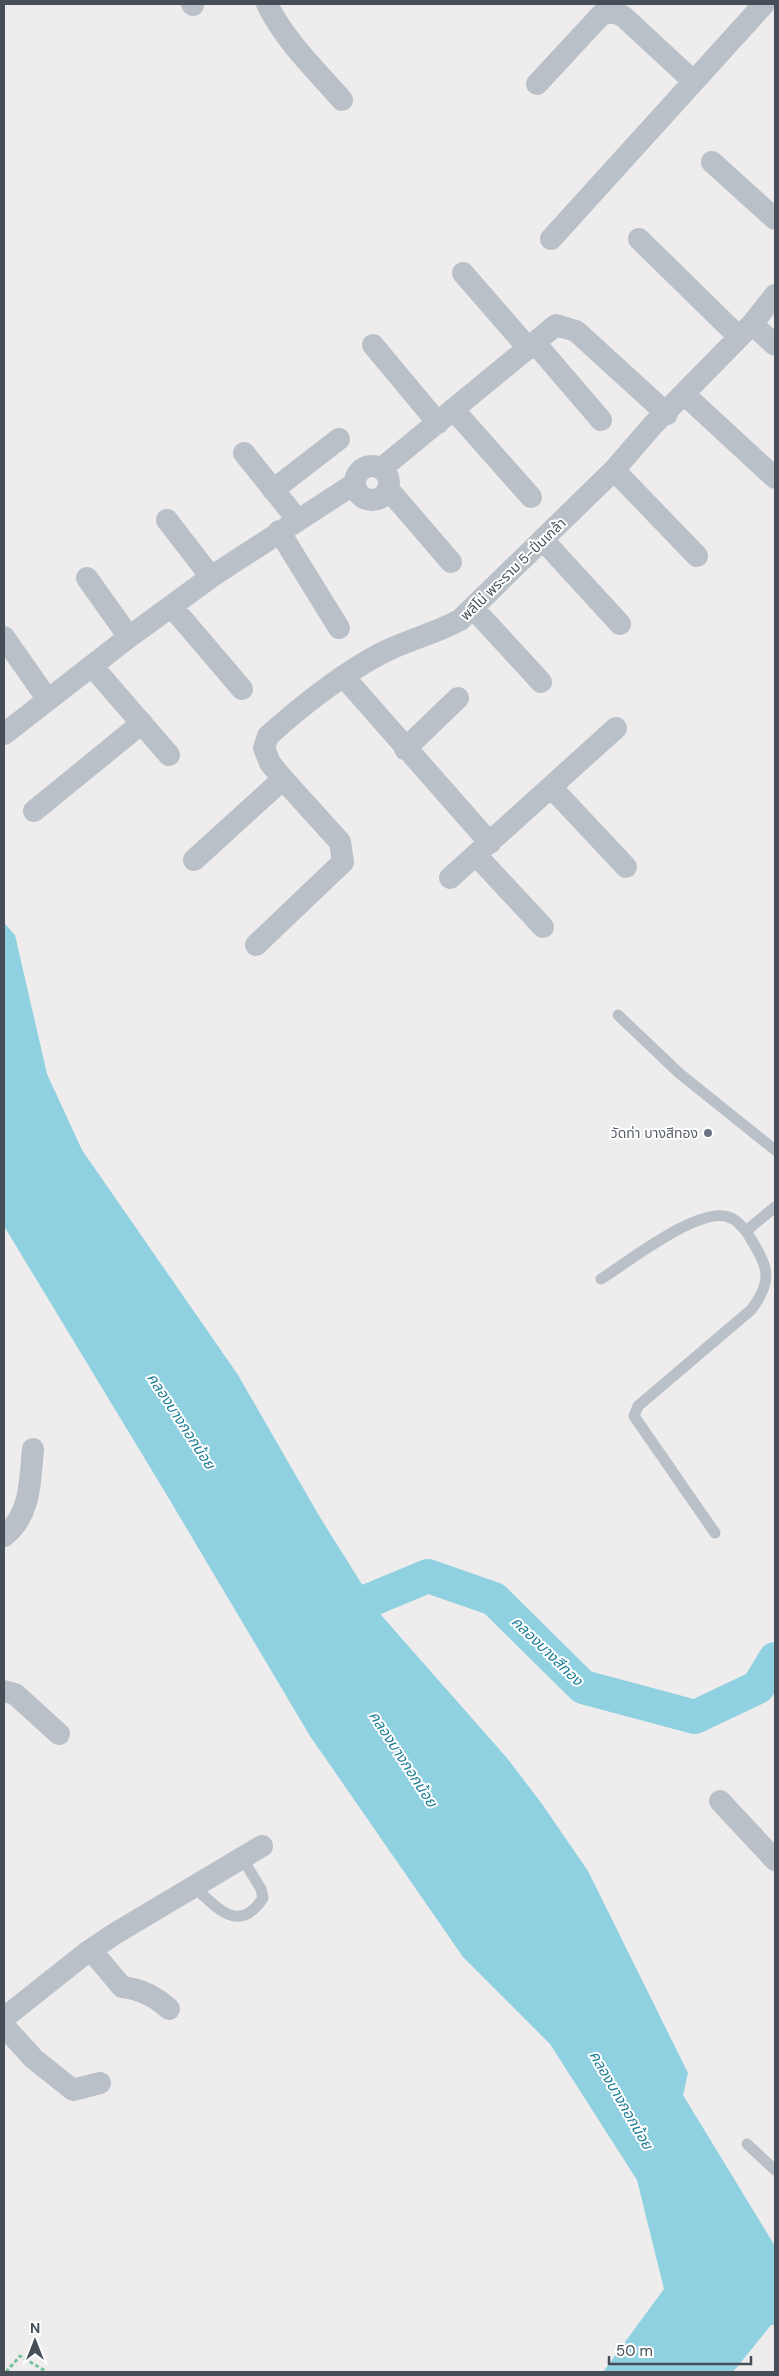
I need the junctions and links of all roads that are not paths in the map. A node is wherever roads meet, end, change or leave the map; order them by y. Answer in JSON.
{"nodes":[{"id":1,"x":267,"y":4,"type":"edge"},
{"id":2,"x":764,"y":4,"type":"edge"},
{"id":3,"x":693,"y":81,"type":"junction"},
{"id":4,"x":537,"y":84,"type":"dead end"},
{"id":5,"x":342,"y":100,"type":"dead end"},
{"id":6,"x":712,"y":162,"type":"dead end"},
{"id":7,"x":775,"y":219,"type":"edge"},
{"id":8,"x":551,"y":239,"type":"dead end"},
{"id":9,"x":639,"y":239,"type":"dead end"},
{"id":10,"x":463,"y":273,"type":"dead end"},
{"id":11,"x":775,"y":295,"type":"edge"},
{"id":12,"x":745,"y":331,"type":"junction"},
{"id":13,"x":373,"y":345,"type":"dead end"},
{"id":14,"x":775,"y":345,"type":"edge"},
{"id":15,"x":532,"y":346,"type":"junction"},
{"id":16,"x":684,"y":394,"type":"junction"},
{"id":17,"x":667,"y":414,"type":"junction"},
{"id":18,"x":445,"y":416,"type":"junction"},
{"id":19,"x":601,"y":420,"type":"dead end"},
{"id":20,"x":340,"y":439,"type":"dead end"},
{"id":21,"x":244,"y":453,"type":"dead end"},
{"id":22,"x":614,"y":470,"type":"junction"},
{"id":23,"x":775,"y":478,"type":"edge"},
{"id":24,"x":385,"y":479,"type":"junction"},
{"id":25,"x":273,"y":490,"type":"junction"},
{"id":26,"x":531,"y":496,"type":"dead end"},
{"id":27,"x":167,"y":520,"type":"dead end"},
{"id":28,"x":297,"y":520,"type":"junction"},
{"id":29,"x":279,"y":531,"type":"junction"},
{"id":30,"x":543,"y":540,"type":"junction"},
{"id":31,"x":697,"y":556,"type":"dead end"},
{"id":32,"x":451,"y":562,"type":"dead end"},
{"id":33,"x":211,"y":577,"type":"junction"},
{"id":34,"x":87,"y":578,"type":"dead end"},
{"id":35,"x":172,"y":607,"type":"junction"},
{"id":36,"x":473,"y":608,"type":"junction"},
{"id":37,"x":620,"y":624,"type":"dead end"},
{"id":38,"x":339,"y":628,"type":"dead end"},
{"id":39,"x":129,"y":636,"type":"junction"},
{"id":40,"x":4,"y":637,"type":"edge"},
{"id":41,"x":92,"y":666,"type":"junction"},
{"id":42,"x":344,"y":677,"type":"junction"},
{"id":43,"x":541,"y":682,"type":"dead end"},
{"id":44,"x":242,"y":689,"type":"dead end"},
{"id":45,"x":458,"y":698,"type":"dead end"},
{"id":46,"x":48,"y":700,"type":"junction"},
{"id":47,"x":142,"y":723,"type":"junction"},
{"id":48,"x":616,"y":728,"type":"dead end"},
{"id":49,"x":4,"y":734,"type":"edge"},
{"id":50,"x":405,"y":749,"type":"junction"},
{"id":51,"x":169,"y":755,"type":"dead end"},
{"id":52,"x":283,"y":779,"type":"junction"},
{"id":53,"x":551,"y":787,"type":"junction"},
{"id":54,"x":34,"y":811,"type":"dead end"},
{"id":55,"x":483,"y":849,"type":"junction"},
{"id":56,"x":194,"y":860,"type":"dead end"},
{"id":57,"x":626,"y":867,"type":"dead end"},
{"id":58,"x":450,"y":878,"type":"dead end"},
{"id":59,"x":543,"y":927,"type":"dead end"},
{"id":60,"x":256,"y":945,"type":"dead end"},
{"id":61,"x":618,"y":1015,"type":"dead end"},
{"id":62,"x":775,"y":1150,"type":"edge"},
{"id":63,"x":775,"y":1206,"type":"edge"},
{"id":64,"x":746,"y":1231,"type":"junction"},
{"id":65,"x":601,"y":1280,"type":"dead end"},
{"id":66,"x":33,"y":1449,"type":"dead end"},
{"id":67,"x":714,"y":1533,"type":"dead end"},
{"id":68,"x":4,"y":1536,"type":"edge"},
{"id":69,"x":4,"y":1691,"type":"edge"},
{"id":70,"x":59,"y":1734,"type":"dead end"},
{"id":71,"x":720,"y":1801,"type":"dead end"},
{"id":72,"x":262,"y":1846,"type":"dead end"},
{"id":73,"x":242,"y":1858,"type":"junction"},
{"id":74,"x":775,"y":1860,"type":"edge"},
{"id":75,"x":193,"y":1886,"type":"junction"},
{"id":76,"x":91,"y":1950,"type":"junction"},
{"id":77,"x":170,"y":2009,"type":"dead end"},
{"id":78,"x":4,"y":2018,"type":"edge"},
{"id":79,"x":4,"y":2026,"type":"edge"},
{"id":80,"x":100,"y":2083,"type":"dead end"},
{"id":81,"x":747,"y":2144,"type":"dead end"},
{"id":82,"x":775,"y":2170,"type":"edge"}],
"edges":[{"from":1,"to":5,"type":"street"},
{"from":2,"to":3,"type":"street"},
{"from":3,"to":4,"type":"street"},
{"from":3,"to":8,"type":"street"},
{"from":6,"to":7,"type":"street"},
{"from":9,"to":12,"type":"street"},
{"from":10,"to":15,"type":"street"},
{"from":11,"to":12,"type":"street","name":"พลีโน่ พระราม 5-ปิ่นเกล้า"},
{"from":12,"to":14,"type":"street"},
{"from":12,"to":16,"type":"street","name":"พลีโน่ พระราม 5-ปิ่นเกล้า"},
{"from":13,"to":18,"type":"street"},
{"from":15,"to":17,"type":"street"},
{"from":15,"to":18,"type":"street"},
{"from":15,"to":19,"type":"street"},
{"from":16,"to":17,"type":"street","name":"พลีโน่ พระราม 5-ปิ่นเกล้า"},
{"from":16,"to":23,"type":"street"},
{"from":17,"to":22,"type":"street","name":"พลีโน่ พระราม 5-ปิ่นเกล้า"},
{"from":18,"to":24,"type":"street"},
{"from":18,"to":26,"type":"street"},
{"from":20,"to":25,"type":"street"},
{"from":21,"to":25,"type":"street"},
{"from":22,"to":30,"type":"street","name":"พลีโน่ พระราม 5-ปิ่นเกล้า"},
{"from":22,"to":31,"type":"street"},
{"from":24,"to":28,"type":"street"},
{"from":24,"to":32,"type":"street"},
{"from":25,"to":28,"type":"street"},
{"from":27,"to":33,"type":"street"},
{"from":28,"to":29,"type":"street"},
{"from":29,"to":33,"type":"street"},
{"from":29,"to":38,"type":"street"},
{"from":30,"to":36,"type":"street","name":"พลีโน่ พระราม 5-ปิ่นเกล้า"},
{"from":30,"to":37,"type":"street"},
{"from":33,"to":35,"type":"street"},
{"from":34,"to":39,"type":"street"},
{"from":35,"to":39,"type":"street"},
{"from":35,"to":44,"type":"street"},
{"from":36,"to":42,"type":"street","name":"พลีโน่ พระราม 5-ปิ่นเกล้า"},
{"from":36,"to":43,"type":"street"},
{"from":39,"to":41,"type":"street"},
{"from":40,"to":46,"type":"street"},
{"from":41,"to":46,"type":"street"},
{"from":41,"to":47,"type":"street"},
{"from":42,"to":50,"type":"street"},
{"from":42,"to":52,"type":"street","name":"พลีโน่ พระราม 5-ปิ่นเกล้า"},
{"from":45,"to":50,"type":"street"},
{"from":46,"to":49,"type":"street"},
{"from":47,"to":51,"type":"street"},
{"from":47,"to":54,"type":"street"},
{"from":48,"to":53,"type":"street"},
{"from":50,"to":55,"type":"street"},
{"from":52,"to":56,"type":"street"},
{"from":52,"to":60,"type":"street","name":"พลีโน่ พระราม 5-ปิ่นเกล้า"},
{"from":53,"to":55,"type":"street"},
{"from":53,"to":57,"type":"street"},
{"from":55,"to":58,"type":"street"},
{"from":55,"to":59,"type":"street"},
{"from":61,"to":62,"type":"lane"},
{"from":63,"to":64,"type":"lane"},
{"from":64,"to":65,"type":"lane"},
{"from":64,"to":67,"type":"lane"},
{"from":66,"to":68,"type":"street"},
{"from":69,"to":70,"type":"street"},
{"from":71,"to":74,"type":"street"},
{"from":72,"to":73,"type":"street"},
{"from":73,"to":75,"type":"street"},
{"from":73,"to":75,"type":"lane"},
{"from":75,"to":76,"type":"street"},
{"from":76,"to":77,"type":"street"},
{"from":76,"to":78,"type":"street"},
{"from":79,"to":80,"type":"street"},
{"from":81,"to":82,"type":"lane"}]}
